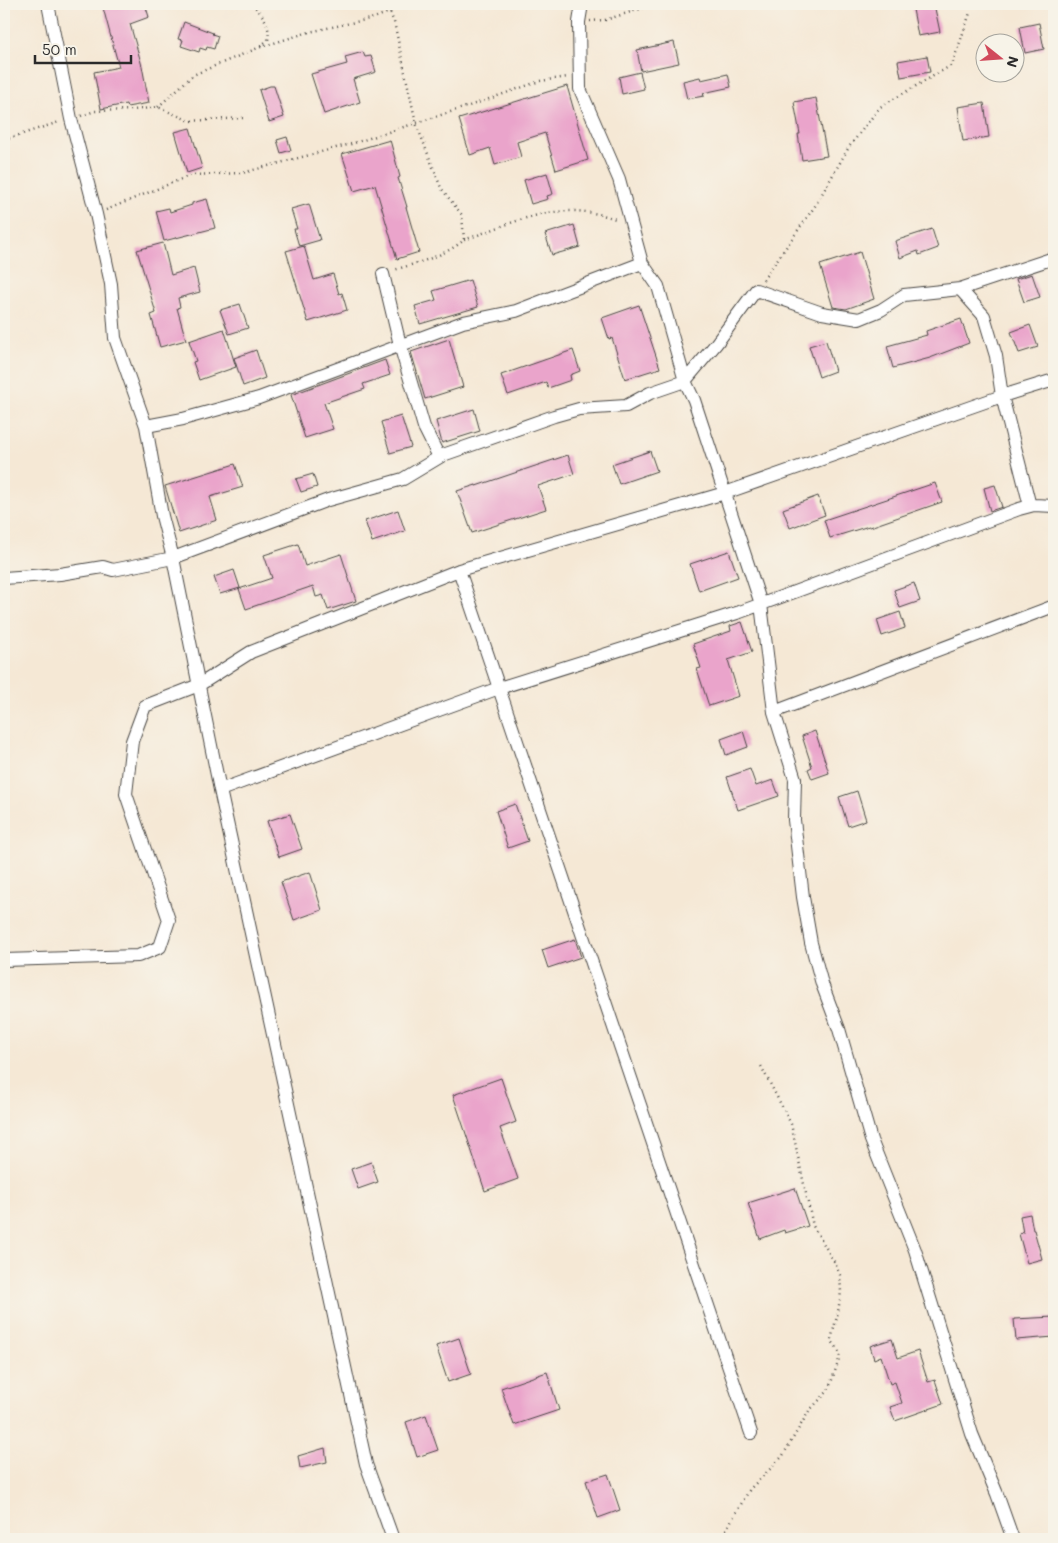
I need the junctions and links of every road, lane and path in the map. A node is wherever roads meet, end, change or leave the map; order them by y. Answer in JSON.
{"nodes":[{"id":1,"x":48,"y":4,"type":"edge"},
{"id":2,"x":252,"y":4,"type":"edge"},
{"id":3,"x":386,"y":4,"type":"edge"},
{"id":4,"x":410,"y":4,"type":"edge"},
{"id":5,"x":582,"y":4,"type":"edge"},
{"id":6,"x":656,"y":4,"type":"edge"},
{"id":7,"x":389,"y":11,"type":"junction"},
{"id":8,"x":970,"y":13,"type":"dead end"},
{"id":9,"x":579,"y":22,"type":"junction"},
{"id":10,"x":258,"y":48,"type":"junction"},
{"id":11,"x":580,"y":76,"type":"junction"},
{"id":12,"x":158,"y":107,"type":"junction"},
{"id":13,"x":243,"y":118,"type":"dead end"},
{"id":14,"x":71,"y":119,"type":"junction"},
{"id":15,"x":416,"y":123,"type":"junction"},
{"id":16,"x":4,"y":140,"type":"edge"},
{"id":17,"x":96,"y":214,"type":"junction"},
{"id":18,"x":630,"y":224,"type":"junction"},
{"id":19,"x":464,"y":240,"type":"junction"},
{"id":20,"x":1054,"y":258,"type":"edge"},
{"id":21,"x":642,"y":263,"type":"junction"},
{"id":22,"x":383,"y":274,"type":"joint"},
{"id":23,"x":960,"y":289,"type":"junction"},
{"id":24,"x":756,"y":290,"type":"junction"},
{"id":25,"x":400,"y":344,"type":"junction"},
{"id":26,"x":1054,"y":380,"type":"edge"},
{"id":27,"x":685,"y":381,"type":"junction"},
{"id":28,"x":1002,"y":396,"type":"junction"},
{"id":29,"x":146,"y":426,"type":"junction"},
{"id":30,"x":439,"y":457,"type":"junction"},
{"id":31,"x":725,"y":493,"type":"junction"},
{"id":32,"x":1030,"y":506,"type":"junction"},
{"id":33,"x":1054,"y":506,"type":"edge"},
{"id":34,"x":173,"y":558,"type":"junction"},
{"id":35,"x":459,"y":570,"type":"junction"},
{"id":36,"x":4,"y":578,"type":"edge"},
{"id":37,"x":761,"y":604,"type":"junction"},
{"id":38,"x":1054,"y":606,"type":"edge"},
{"id":39,"x":199,"y":685,"type":"junction"},
{"id":40,"x":499,"y":688,"type":"junction"},
{"id":41,"x":774,"y":712,"type":"junction"},
{"id":42,"x":220,"y":790,"type":"junction"},
{"id":43,"x":4,"y":960,"type":"edge"},
{"id":44,"x":760,"y":1066,"type":"dead end"},
{"id":45,"x":751,"y":1434,"type":"dead end"},
{"id":46,"x":393,"y":1539,"type":"edge"},
{"id":47,"x":722,"y":1539,"type":"edge"},
{"id":48,"x":1013,"y":1539,"type":"edge"}],
"edges":[{"from":1,"to":14,"type":"street"},
{"from":2,"to":10,"type":"path"},
{"from":3,"to":7,"type":"path"},
{"from":4,"to":7,"type":"path"},
{"from":5,"to":9,"type":"street"},
{"from":6,"to":9,"type":"path"},
{"from":7,"to":10,"type":"path"},
{"from":7,"to":15,"type":"path"},
{"from":8,"to":24,"type":"path"},
{"from":9,"to":11,"type":"street"},
{"from":10,"to":12,"type":"path"},
{"from":11,"to":15,"type":"path"},
{"from":11,"to":18,"type":"street"},
{"from":12,"to":13,"type":"path"},
{"from":12,"to":14,"type":"path"},
{"from":14,"to":16,"type":"path"},
{"from":14,"to":17,"type":"street"},
{"from":15,"to":17,"type":"path"},
{"from":15,"to":19,"type":"path"},
{"from":17,"to":29,"type":"street"},
{"from":18,"to":19,"type":"path"},
{"from":18,"to":21,"type":"street"},
{"from":19,"to":22,"type":"path"},
{"from":20,"to":23,"type":"street"},
{"from":21,"to":25,"type":"street"},
{"from":21,"to":27,"type":"street"},
{"from":22,"to":25,"type":"street"},
{"from":23,"to":24,"type":"street"},
{"from":23,"to":28,"type":"street"},
{"from":24,"to":27,"type":"street"},
{"from":25,"to":29,"type":"street"},
{"from":25,"to":30,"type":"street"},
{"from":26,"to":28,"type":"street"},
{"from":27,"to":30,"type":"street"},
{"from":27,"to":31,"type":"street"},
{"from":28,"to":31,"type":"street"},
{"from":28,"to":32,"type":"street"},
{"from":29,"to":34,"type":"street"},
{"from":30,"to":34,"type":"street"},
{"from":31,"to":35,"type":"street"},
{"from":31,"to":37,"type":"street"},
{"from":32,"to":33,"type":"street"},
{"from":32,"to":37,"type":"street"},
{"from":34,"to":36,"type":"street"},
{"from":34,"to":39,"type":"street"},
{"from":35,"to":39,"type":"street"},
{"from":35,"to":40,"type":"street"},
{"from":37,"to":40,"type":"street"},
{"from":37,"to":41,"type":"street"},
{"from":38,"to":41,"type":"street"},
{"from":39,"to":42,"type":"street"},
{"from":39,"to":43,"type":"street"},
{"from":40,"to":42,"type":"street"},
{"from":40,"to":45,"type":"street"},
{"from":41,"to":48,"type":"street"},
{"from":42,"to":46,"type":"street"},
{"from":44,"to":47,"type":"path"}]}
